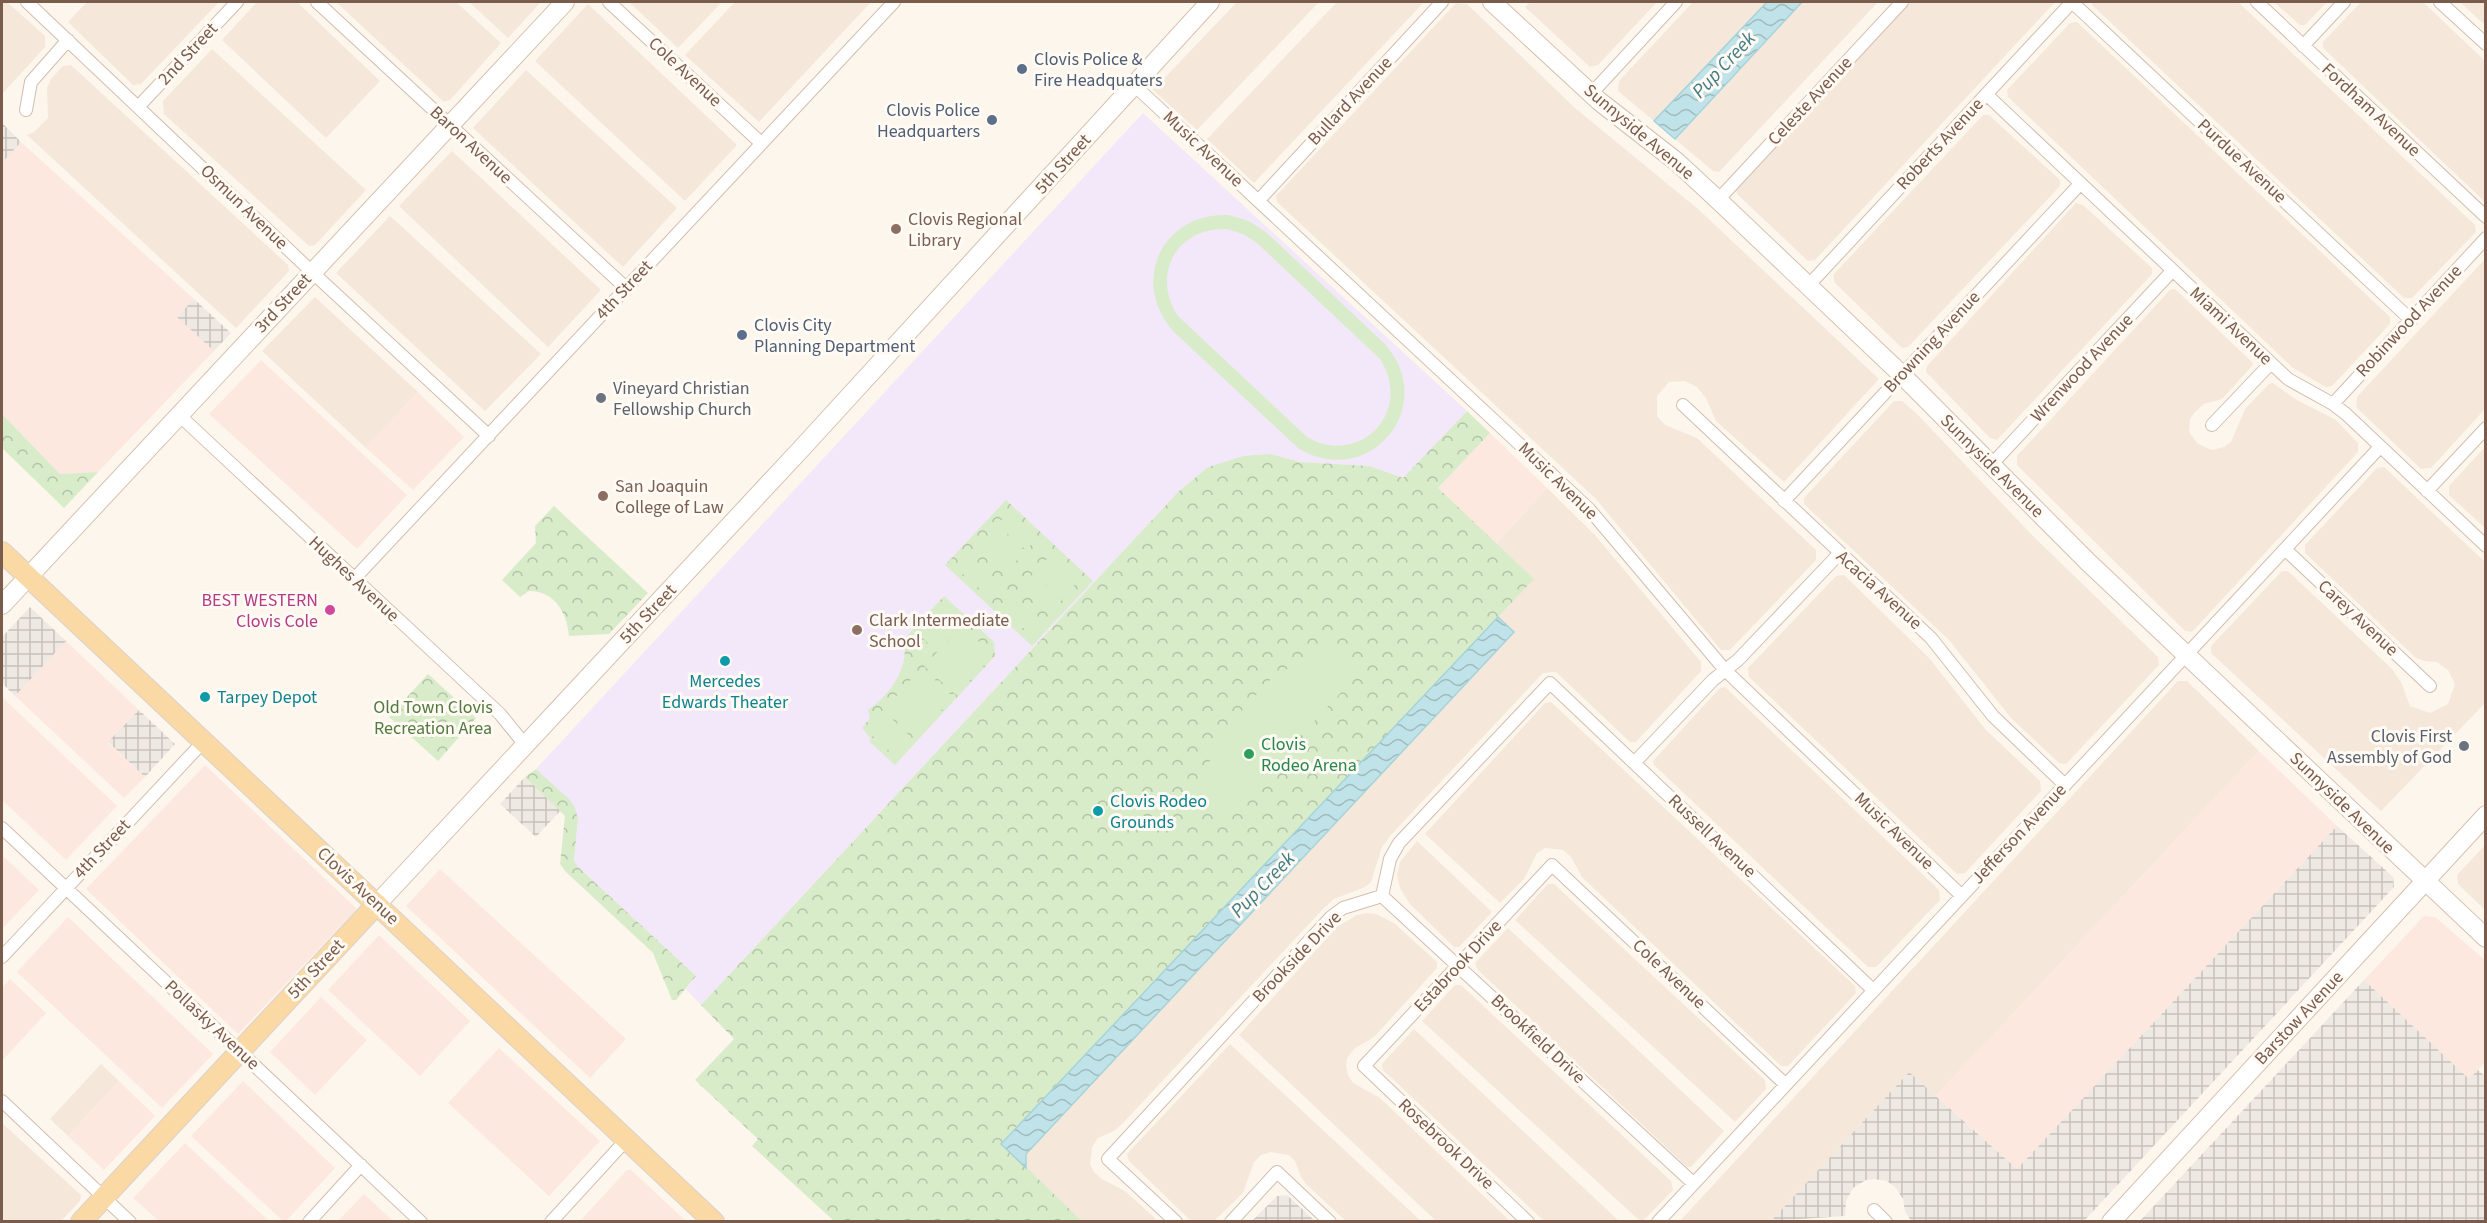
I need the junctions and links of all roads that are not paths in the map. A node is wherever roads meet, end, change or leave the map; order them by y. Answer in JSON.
{"nodes":[{"id":1,"x":27,"y":2,"type":"edge"},
{"id":2,"x":237,"y":2,"type":"edge"},
{"id":3,"x":317,"y":2,"type":"edge"},
{"id":4,"x":565,"y":2,"type":"edge"},
{"id":5,"x":609,"y":2,"type":"edge"},
{"id":6,"x":894,"y":2,"type":"edge"},
{"id":7,"x":1210,"y":2,"type":"edge"},
{"id":8,"x":1442,"y":2,"type":"edge"},
{"id":9,"x":1492,"y":2,"type":"edge"},
{"id":10,"x":1676,"y":2,"type":"edge"},
{"id":11,"x":1902,"y":2,"type":"edge"},
{"id":12,"x":2072,"y":2,"type":"edge"},
{"id":13,"x":2257,"y":2,"type":"edge"},
{"id":14,"x":2344,"y":2,"type":"edge"},
{"id":15,"x":2440,"y":2,"type":"edge"},
{"id":16,"x":69,"y":40,"type":"junction"},
{"id":17,"x":2486,"y":44,"type":"edge"},
{"id":18,"x":2303,"y":46,"type":"junction"},
{"id":19,"x":1134,"y":85,"type":"junction"},
{"id":20,"x":1591,"y":93,"type":"junction"},
{"id":21,"x":1986,"y":94,"type":"junction"},
{"id":22,"x":139,"y":106,"type":"junction"},
{"id":23,"x":26,"y":110,"type":"dead end"},
{"id":24,"x":450,"y":126,"type":"junction"},
{"id":25,"x":761,"y":143,"type":"junction"},
{"id":26,"x":2080,"y":184,"type":"junction"},
{"id":27,"x":1259,"y":200,"type":"junction"},
{"id":28,"x":1718,"y":200,"type":"junction"},
{"id":29,"x":2486,"y":218,"type":"edge"},
{"id":30,"x":2486,"y":238,"type":"edge"},
{"id":31,"x":2172,"y":271,"type":"junction"},
{"id":32,"x":312,"y":272,"type":"junction"},
{"id":33,"x":1808,"y":286,"type":"junction"},
{"id":34,"x":626,"y":288,"type":"junction"},
{"id":35,"x":2411,"y":320,"type":"junction"},
{"id":36,"x":2271,"y":363,"type":"junction"},
{"id":37,"x":1901,"y":374,"type":"junction"},
{"id":38,"x":2333,"y":404,"type":"junction"},
{"id":39,"x":1683,"y":405,"type":"dead end"},
{"id":40,"x":179,"y":415,"type":"junction"},
{"id":41,"x":2212,"y":425,"type":"dead end"},
{"id":42,"x":2486,"y":428,"type":"edge"},
{"id":43,"x":489,"y":436,"type":"junction"},
{"id":44,"x":2380,"y":447,"type":"junction"},
{"id":45,"x":1991,"y":465,"type":"junction"},
{"id":46,"x":2427,"y":491,"type":"junction"},
{"id":47,"x":1784,"y":501,"type":"junction"},
{"id":48,"x":2486,"y":546,"type":"edge"},
{"id":49,"x":2286,"y":550,"type":"junction"},
{"id":50,"x":2,"y":552,"type":"edge"},
{"id":51,"x":1839,"y":554,"type":"junction"},
{"id":52,"x":28,"y":577,"type":"junction"},
{"id":53,"x":354,"y":579,"type":"junction"},
{"id":54,"x":2,"y":605,"type":"edge"},
{"id":55,"x":2186,"y":655,"type":"junction"},
{"id":56,"x":1725,"y":670,"type":"junction"},
{"id":57,"x":2430,"y":686,"type":"dead end"},
{"id":58,"x":203,"y":742,"type":"junction"},
{"id":59,"x":526,"y":746,"type":"junction"},
{"id":60,"x":1634,"y":763,"type":"junction"},
{"id":61,"x":2065,"y":785,"type":"junction"},
{"id":62,"x":2486,"y":815,"type":"edge"},
{"id":63,"x":2,"y":828,"type":"edge"},
{"id":64,"x":1552,"y":865,"type":"joint"},
{"id":65,"x":2425,"y":882,"type":"junction"},
{"id":66,"x":65,"y":888,"type":"junction"},
{"id":67,"x":1382,"y":896,"type":"junction"},
{"id":68,"x":1962,"y":896,"type":"junction"},
{"id":69,"x":377,"y":904,"type":"junction"},
{"id":70,"x":2486,"y":938,"type":"edge"},
{"id":71,"x":2,"y":957,"type":"edge"},
{"id":72,"x":1458,"y":965,"type":"junction"},
{"id":73,"x":1873,"y":990,"type":"junction"},
{"id":74,"x":240,"y":1052,"type":"junction"},
{"id":75,"x":1364,"y":1066,"type":"joint"},
{"id":76,"x":1785,"y":1084,"type":"junction"},
{"id":77,"x":2,"y":1101,"type":"edge"},
{"id":78,"x":627,"y":1139,"type":"junction"},
{"id":79,"x":361,"y":1165,"type":"junction"},
{"id":80,"x":1693,"y":1183,"type":"junction"},
{"id":81,"x":103,"y":1197,"type":"junction"},
{"id":82,"x":1874,"y":1210,"type":"dead end"},
{"id":83,"x":81,"y":1221,"type":"edge"},
{"id":84,"x":130,"y":1221,"type":"edge"},
{"id":85,"x":309,"y":1221,"type":"edge"},
{"id":86,"x":421,"y":1221,"type":"edge"},
{"id":87,"x":551,"y":1221,"type":"edge"},
{"id":88,"x":714,"y":1221,"type":"edge"},
{"id":89,"x":1176,"y":1221,"type":"edge"},
{"id":90,"x":1231,"y":1221,"type":"edge"},
{"id":91,"x":1330,"y":1221,"type":"edge"},
{"id":92,"x":1528,"y":1221,"type":"edge"},
{"id":93,"x":1658,"y":1221,"type":"edge"},
{"id":94,"x":1886,"y":1221,"type":"edge"},
{"id":95,"x":2111,"y":1221,"type":"edge"}],
"edges":[{"from":1,"to":16,"type":"street","name":"Osmun Avenue"},
{"from":2,"to":22,"type":"street","name":"2nd Street"},
{"from":3,"to":24,"type":"street","name":"Baron Avenue"},
{"from":4,"to":24,"type":"main road","name":"3rd Street"},
{"from":5,"to":25,"type":"street","name":"Cole Avenue"},
{"from":6,"to":25,"type":"street","name":"4th Street"},
{"from":7,"to":19,"type":"main road","name":"5th Street"},
{"from":8,"to":27,"type":"street","name":"Bullard Avenue"},
{"from":9,"to":20,"type":"main road","name":"Sunnyside Avenue"},
{"from":10,"to":20,"type":"street"},
{"from":11,"to":28,"type":"street","name":"Celeste Avenue"},
{"from":12,"to":21,"type":"street","name":"Roberts Avenue"},
{"from":12,"to":35,"type":"street","name":"Purdue Avenue"},
{"from":13,"to":18,"type":"street","name":"Fordham Avenue"},
{"from":14,"to":18,"type":"street"},
{"from":15,"to":17,"type":"street"},
{"from":16,"to":22,"type":"street","name":"Osmun Avenue"},
{"from":16,"to":23,"type":"street"},
{"from":18,"to":29,"type":"street","name":"Fordham Avenue"},
{"from":19,"to":27,"type":"street","name":"Music Avenue"},
{"from":19,"to":59,"type":"main road","name":"5th Street"},
{"from":20,"to":28,"type":"main road","name":"Sunnyside Avenue"},
{"from":21,"to":26,"type":"street","name":"Miami Avenue"},
{"from":21,"to":33,"type":"street","name":"Roberts Avenue"},
{"from":22,"to":32,"type":"street","name":"Osmun Avenue"},
{"from":24,"to":32,"type":"main road","name":"3rd Street"},
{"from":24,"to":34,"type":"street","name":"Baron Avenue"},
{"from":25,"to":34,"type":"street","name":"4th Street"},
{"from":26,"to":31,"type":"street","name":"Miami Avenue"},
{"from":26,"to":37,"type":"street","name":"Browning Avenue"},
{"from":27,"to":56,"type":"street","name":"Music Avenue"},
{"from":28,"to":33,"type":"main road","name":"Sunnyside Avenue"},
{"from":30,"to":35,"type":"street","name":"Robinwood Avenue"},
{"from":31,"to":36,"type":"street","name":"Miami Avenue"},
{"from":31,"to":45,"type":"street","name":"Wrenwood Avenue"},
{"from":32,"to":40,"type":"main road","name":"3rd Street"},
{"from":32,"to":43,"type":"street","name":"Osmun Avenue"},
{"from":33,"to":37,"type":"main road","name":"Sunnyside Avenue"},
{"from":34,"to":43,"type":"street","name":"4th Street"},
{"from":35,"to":38,"type":"street","name":"Robinwood Avenue"},
{"from":36,"to":38,"type":"street","name":"Miami Avenue"},
{"from":36,"to":41,"type":"street"},
{"from":37,"to":45,"type":"main road","name":"Sunnyside Avenue"},
{"from":37,"to":47,"type":"street","name":"Browning Avenue"},
{"from":38,"to":44,"type":"street","name":"Miami Avenue"},
{"from":39,"to":47,"type":"street","name":"Acacia Avenue"},
{"from":40,"to":52,"type":"main road","name":"3rd Street"},
{"from":40,"to":53,"type":"street","name":"Hughes Avenue"},
{"from":42,"to":46,"type":"street"},
{"from":43,"to":53,"type":"street","name":"4th Street"},
{"from":44,"to":46,"type":"street","name":"Miami Avenue"},
{"from":44,"to":49,"type":"street","name":"Jefferson Avenue"},
{"from":45,"to":55,"type":"main road","name":"Sunnyside Avenue"},
{"from":46,"to":48,"type":"street","name":"Miami Avenue"},
{"from":47,"to":51,"type":"street","name":"Acacia Avenue"},
{"from":49,"to":55,"type":"street","name":"Jefferson Avenue"},
{"from":49,"to":57,"type":"street","name":"Carey Avenue"},
{"from":50,"to":52,"type":"main road","name":"Clovis Avenue"},
{"from":51,"to":56,"type":"street"},
{"from":51,"to":61,"type":"street","name":"Acacia Avenue"},
{"from":52,"to":54,"type":"main road","name":"3rd Street"},
{"from":52,"to":58,"type":"main road","name":"Clovis Avenue"},
{"from":53,"to":59,"type":"street","name":"Hughes Avenue"},
{"from":55,"to":61,"type":"street","name":"Jefferson Avenue"},
{"from":55,"to":65,"type":"main road","name":"Sunnyside Avenue"},
{"from":56,"to":60,"type":"street"},
{"from":56,"to":68,"type":"street","name":"Music Avenue"},
{"from":58,"to":66,"type":"street","name":"4th Street"},
{"from":58,"to":69,"type":"main road","name":"Clovis Avenue"},
{"from":59,"to":69,"type":"main road","name":"5th Street"},
{"from":60,"to":67,"type":"street","name":"Russell Avenue"},
{"from":60,"to":73,"type":"street","name":"Russell Avenue"},
{"from":61,"to":68,"type":"street","name":"Jefferson Avenue"},
{"from":62,"to":65,"type":"main road","name":"Barstow Avenue"},
{"from":63,"to":66,"type":"street","name":"Pollasky Avenue"},
{"from":64,"to":72,"type":"street","name":"Estabrook Drive"},
{"from":64,"to":76,"type":"street","name":"Cole Avenue"},
{"from":65,"to":70,"type":"main road","name":"Sunnyside Avenue"},
{"from":65,"to":95,"type":"main road","name":"Barstow Avenue"},
{"from":66,"to":71,"type":"street","name":"4th Street"},
{"from":66,"to":74,"type":"street","name":"Pollasky Avenue"},
{"from":67,"to":72,"type":"street","name":"Brookfield Drive"},
{"from":67,"to":89,"type":"street","name":"Brookside Drive"},
{"from":68,"to":73,"type":"street","name":"Jefferson Avenue"},
{"from":69,"to":74,"type":"main road","name":"5th Street"},
{"from":69,"to":78,"type":"main road","name":"Clovis Avenue"},
{"from":72,"to":75,"type":"street","name":"Estabrook Drive"},
{"from":72,"to":80,"type":"street","name":"Brookfield Drive"},
{"from":73,"to":76,"type":"street","name":"Jefferson Avenue"},
{"from":74,"to":79,"type":"street","name":"Pollasky Avenue"},
{"from":74,"to":81,"type":"main road","name":"5th Street"},
{"from":75,"to":92,"type":"street","name":"Rosebrook Drive"},
{"from":76,"to":80,"type":"street","name":"Jefferson Avenue"},
{"from":77,"to":81,"type":"street"},
{"from":78,"to":87,"type":"street"},
{"from":78,"to":88,"type":"main road","name":"Clovis Avenue"},
{"from":79,"to":85,"type":"street"},
{"from":79,"to":86,"type":"street","name":"Pollasky Avenue"},
{"from":80,"to":93,"type":"street","name":"Jefferson Avenue"},
{"from":81,"to":83,"type":"main road","name":"5th Street"},
{"from":81,"to":84,"type":"street"},
{"from":82,"to":94,"type":"street"},
{"from":90,"to":91,"type":"street"}]}
